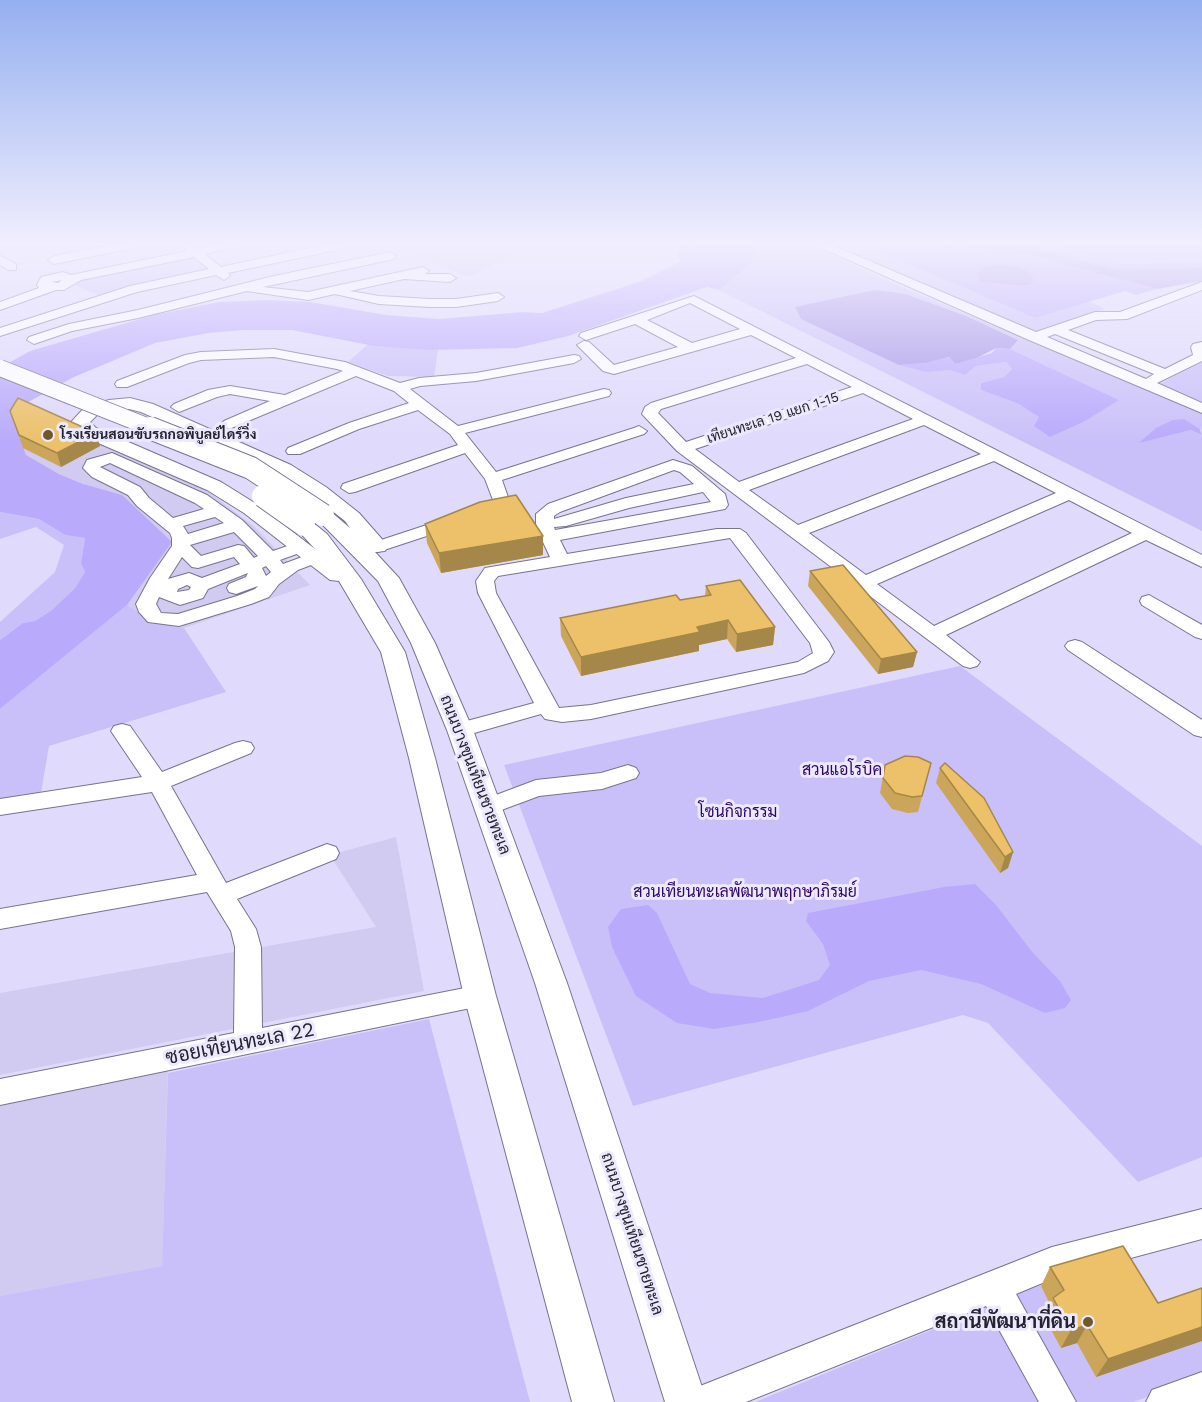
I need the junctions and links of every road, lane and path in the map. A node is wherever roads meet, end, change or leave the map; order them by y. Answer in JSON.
{"nodes":[{"id":1,"x":64,"y":310,"type":"edge"},
{"id":2,"x":104,"y":310,"type":"edge"},
{"id":3,"x":155,"y":310,"type":"edge"},
{"id":4,"x":665,"y":310,"type":"edge"},
{"id":5,"x":708,"y":310,"type":"edge"},
{"id":6,"x":972,"y":310,"type":"edge"},
{"id":7,"x":1137,"y":310,"type":"edge"},
{"id":8,"x":112,"y":319,"type":"junction"},
{"id":9,"x":637,"y":320,"type":"junction"},
{"id":10,"x":752,"y":330,"type":"junction"},
{"id":11,"x":1056,"y":330,"type":"junction"},
{"id":12,"x":0,"y":332,"type":"edge"},
{"id":13,"x":1034,"y":337,"type":"junction"},
{"id":14,"x":33,"y":340,"type":"dead end"},
{"id":15,"x":1202,"y":346,"type":"edge"},
{"id":16,"x":691,"y":348,"type":"junction"},
{"id":17,"x":574,"y":359,"type":"dead end"},
{"id":18,"x":809,"y":359,"type":"junction"},
{"id":19,"x":0,"y":368,"type":"edge"},
{"id":20,"x":356,"y":371,"type":"junction"},
{"id":21,"x":1166,"y":374,"type":"junction"},
{"id":22,"x":0,"y":381,"type":"edge"},
{"id":23,"x":122,"y":384,"type":"dead end"},
{"id":24,"x":1144,"y":384,"type":"junction"},
{"id":25,"x":399,"y":388,"type":"junction"},
{"id":26,"x":864,"y":388,"type":"junction"},
{"id":27,"x":604,"y":393,"type":"dead end"},
{"id":28,"x":287,"y":400,"type":"junction"},
{"id":29,"x":421,"y":404,"type":"junction"},
{"id":30,"x":179,"y":407,"type":"dead end"},
{"id":31,"x":1202,"y":408,"type":"edge"},
{"id":32,"x":927,"y":419,"type":"junction"},
{"id":33,"x":229,"y":424,"type":"dead end"},
{"id":34,"x":455,"y":431,"type":"junction"},
{"id":35,"x":639,"y":431,"type":"dead end"},
{"id":36,"x":468,"y":447,"type":"junction"},
{"id":37,"x":683,"y":448,"type":"junction"},
{"id":38,"x":294,"y":452,"type":"dead end"},
{"id":39,"x":994,"y":455,"type":"junction"},
{"id":40,"x":493,"y":478,"type":"junction"},
{"id":41,"x":705,"y":487,"type":"junction"},
{"id":42,"x":614,"y":488,"type":"junction"},
{"id":43,"x":738,"y":488,"type":"junction"},
{"id":44,"x":349,"y":489,"type":"dead end"},
{"id":45,"x":1069,"y":494,"type":"junction"},
{"id":46,"x":191,"y":495,"type":"junction"},
{"id":47,"x":626,"y":503,"type":"junction"},
{"id":48,"x":638,"y":519,"type":"junction"},
{"id":49,"x":229,"y":520,"type":"junction"},
{"id":50,"x":169,"y":526,"type":"junction"},
{"id":51,"x":547,"y":532,"type":"junction"},
{"id":52,"x":797,"y":532,"type":"junction"},
{"id":53,"x":1146,"y":533,"type":"junction"},
{"id":54,"x":310,"y":536,"type":"junction"},
{"id":55,"x":378,"y":548,"type":"junction"},
{"id":56,"x":561,"y":560,"type":"junction"},
{"id":57,"x":1202,"y":562,"type":"edge"},
{"id":58,"x":268,"y":566,"type":"junction"},
{"id":59,"x":388,"y":578,"type":"junction"},
{"id":60,"x":864,"y":583,"type":"junction"},
{"id":61,"x":165,"y":584,"type":"junction"},
{"id":62,"x":1149,"y":601,"type":"dead end"},
{"id":63,"x":934,"y":633,"type":"junction"},
{"id":64,"x":1202,"y":633,"type":"edge"},
{"id":65,"x":1075,"y":646,"type":"dead end"},
{"id":66,"x":970,"y":662,"type":"dead end"},
{"id":67,"x":546,"y":706,"type":"junction"},
{"id":68,"x":460,"y":730,"type":"junction"},
{"id":69,"x":1202,"y":730,"type":"edge"},
{"id":70,"x":122,"y":731,"type":"dead end"},
{"id":71,"x":243,"y":748,"type":"dead end"},
{"id":72,"x":628,"y":773,"type":"dead end"},
{"id":73,"x":158,"y":783,"type":"junction"},
{"id":74,"x":0,"y":807,"type":"edge"},
{"id":75,"x":488,"y":807,"type":"junction"},
{"id":76,"x":327,"y":853,"type":"dead end"},
{"id":77,"x":217,"y":889,"type":"junction"},
{"id":78,"x":0,"y":919,"type":"edge"},
{"id":79,"x":480,"y":996,"type":"junction"},
{"id":80,"x":248,"y":1042,"type":"junction"},
{"id":81,"x":0,"y":1092,"type":"edge"},
{"id":82,"x":1202,"y":1224,"type":"edge"},
{"id":83,"x":993,"y":1286,"type":"junction"},
{"id":84,"x":1202,"y":1389,"type":"edge"},
{"id":85,"x":593,"y":1402,"type":"edge"},
{"id":86,"x":686,"y":1402,"type":"edge"},
{"id":87,"x":702,"y":1402,"type":"edge"},
{"id":88,"x":1058,"y":1402,"type":"edge"},
{"id":89,"x":1164,"y":1402,"type":"edge"}],
"edges":[{"from":1,"to":12,"type":"street"},
{"from":2,"to":8,"type":"street"},
{"from":3,"to":8,"type":"street"},
{"from":4,"to":9,"type":"street"},
{"from":5,"to":10,"type":"street"},
{"from":6,"to":13,"type":"street"},
{"from":7,"to":11,"type":"street"},
{"from":8,"to":14,"type":"street"},
{"from":9,"to":16,"type":"street"},
{"from":9,"to":16,"type":"street"},
{"from":10,"to":16,"type":"street"},
{"from":10,"to":18,"type":"street"},
{"from":11,"to":13,"type":"street"},
{"from":11,"to":21,"type":"street"},
{"from":13,"to":24,"type":"street"},
{"from":15,"to":21,"type":"street"},
{"from":17,"to":25,"type":"street"},
{"from":18,"to":26,"type":"street"},
{"from":18,"to":37,"type":"street"},
{"from":19,"to":54,"type":"main road","name":"ถนนบางขุนเทียนชายทะเล","bridge":true},
{"from":20,"to":23,"type":"street"},
{"from":20,"to":25,"type":"street"},
{"from":20,"to":28,"type":"street"},
{"from":21,"to":24,"type":"street"},
{"from":22,"to":54,"type":"main road","name":"ถนนบางขุนเทียนชายทะเล","bridge":true},
{"from":24,"to":31,"type":"street"},
{"from":25,"to":29,"type":"street"},
{"from":26,"to":32,"type":"street"},
{"from":26,"to":37,"type":"street","name":"เทียนทะเล 19 แยก 1-15"},
{"from":27,"to":34,"type":"street"},
{"from":28,"to":30,"type":"street"},
{"from":28,"to":33,"type":"street"},
{"from":29,"to":34,"type":"street"},
{"from":29,"to":38,"type":"street"},
{"from":32,"to":39,"type":"street"},
{"from":32,"to":43,"type":"street"},
{"from":34,"to":36,"type":"street"},
{"from":35,"to":40,"type":"street"},
{"from":36,"to":40,"type":"street"},
{"from":36,"to":44,"type":"street"},
{"from":37,"to":43,"type":"street"},
{"from":39,"to":45,"type":"street"},
{"from":39,"to":52,"type":"street"},
{"from":40,"to":55,"type":"street"},
{"from":41,"to":42,"type":"street"},
{"from":41,"to":47,"type":"street"},
{"from":41,"to":48,"type":"street"},
{"from":42,"to":47,"type":"street"},
{"from":42,"to":51,"type":"street"},
{"from":43,"to":52,"type":"street"},
{"from":45,"to":53,"type":"street"},
{"from":45,"to":60,"type":"street"},
{"from":46,"to":49,"type":"street"},
{"from":46,"to":50,"type":"street"},
{"from":46,"to":50,"type":"street"},
{"from":46,"to":50,"type":"street"},
{"from":47,"to":48,"type":"street"},
{"from":47,"to":51,"type":"street"},
{"from":48,"to":51,"type":"street"},
{"from":49,"to":50,"type":"street"},
{"from":49,"to":50,"type":"street"},
{"from":49,"to":58,"type":"street"},
{"from":50,"to":58,"type":"street"},
{"from":50,"to":61,"type":"street"},
{"from":51,"to":56,"type":"street"},
{"from":52,"to":60,"type":"street"},
{"from":53,"to":57,"type":"street"},
{"from":53,"to":63,"type":"street"},
{"from":54,"to":55,"type":"main road"},
{"from":54,"to":58,"type":"street"},
{"from":54,"to":59,"type":"main road","name":"ถนนบางขุนเทียนชายทะเล"},
{"from":54,"to":79,"type":"main road","name":"ถนนบางขุนเทียนชายทะเล"},
{"from":55,"to":59,"type":"main road"},
{"from":56,"to":67,"type":"street"},
{"from":56,"to":67,"type":"street"},
{"from":58,"to":61,"type":"street"},
{"from":58,"to":61,"type":"street"},
{"from":59,"to":68,"type":"main road","name":"ถนนบางขุนเทียนชายทะเล"},
{"from":60,"to":63,"type":"street"},
{"from":62,"to":64,"type":"street"},
{"from":63,"to":66,"type":"street"},
{"from":65,"to":69,"type":"street"},
{"from":67,"to":68,"type":"street"},
{"from":68,"to":75,"type":"main road","name":"ถนนบางขุนเทียนชายทะเล"},
{"from":70,"to":73,"type":"street"},
{"from":71,"to":73,"type":"street"},
{"from":72,"to":75,"type":"street"},
{"from":73,"to":74,"type":"street"},
{"from":73,"to":77,"type":"street"},
{"from":75,"to":86,"type":"main road","name":"ถนนบางขุนเทียนชายทะเล"},
{"from":76,"to":77,"type":"street"},
{"from":77,"to":78,"type":"street"},
{"from":77,"to":80,"type":"street"},
{"from":79,"to":80,"type":"street","name":"ซอยเทียนทะเล 22"},
{"from":79,"to":85,"type":"main road","name":"ถนนบางขุนเทียนชายทะเล"},
{"from":80,"to":81,"type":"street","name":"ซอยเทียนทะเล 22"},
{"from":82,"to":83,"type":"street"},
{"from":83,"to":87,"type":"street"},
{"from":83,"to":88,"type":"street"},
{"from":84,"to":89,"type":"street"}]}
